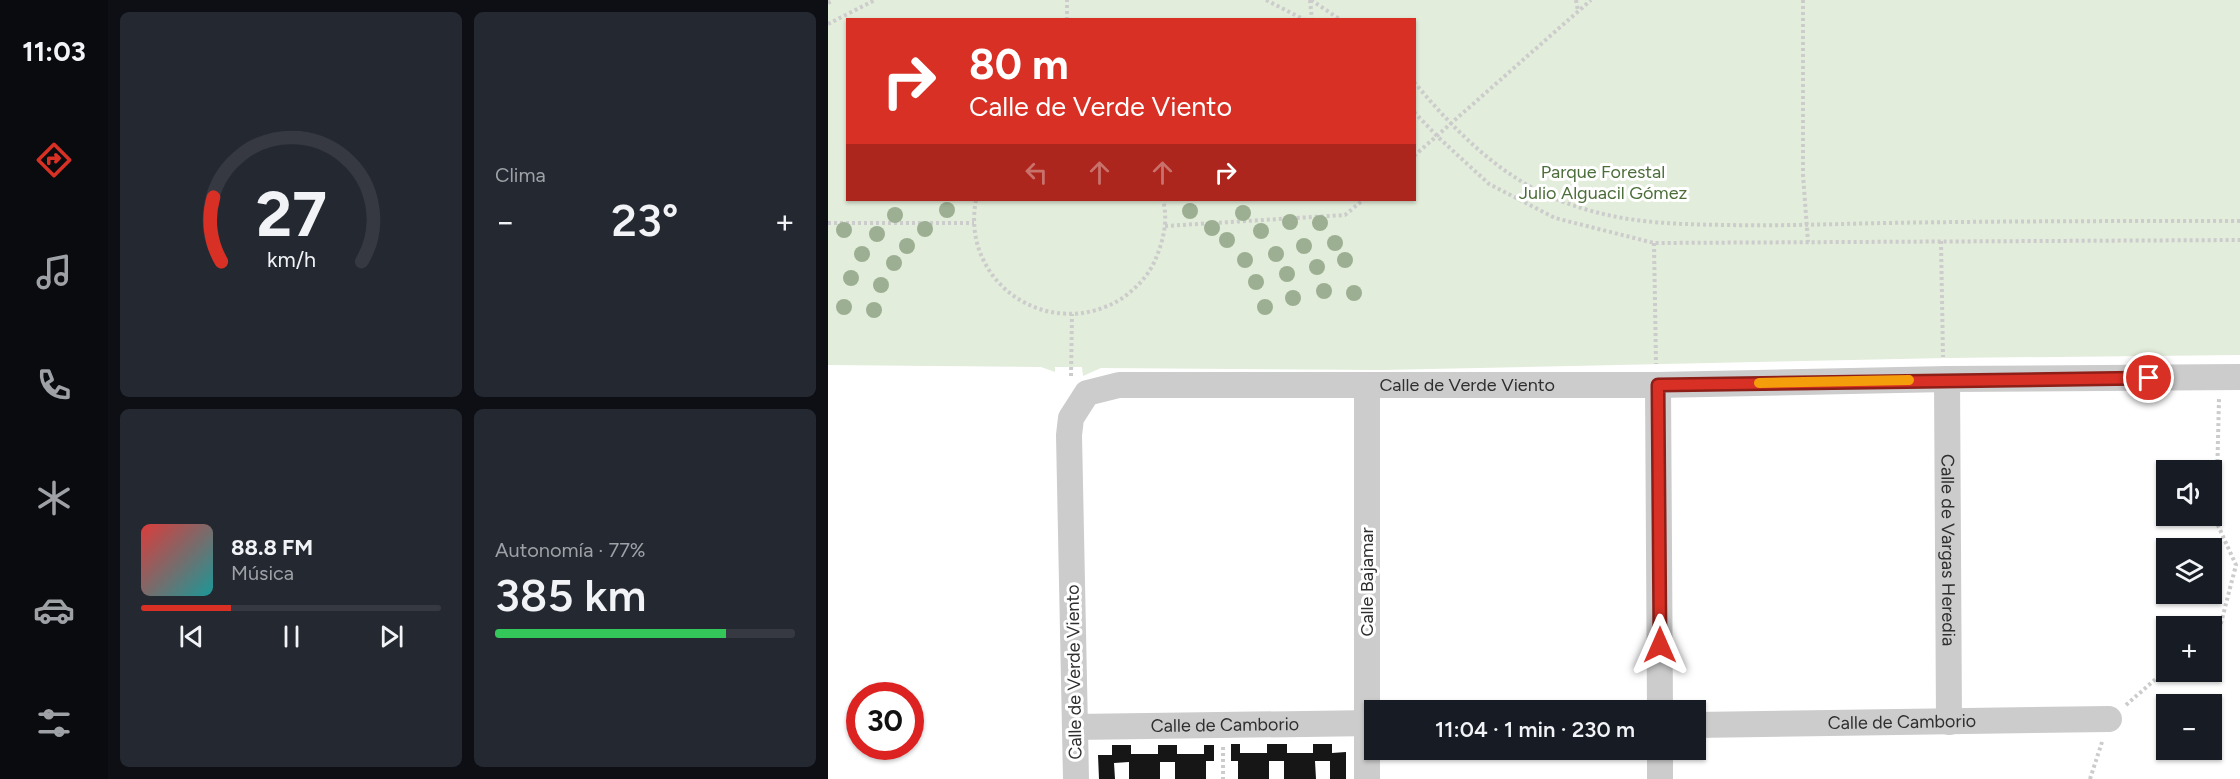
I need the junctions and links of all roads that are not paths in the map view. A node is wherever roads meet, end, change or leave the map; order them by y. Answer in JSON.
{"nodes":[{"id":1,"x":1945,"y":370,"type":"junction"},
{"id":2,"x":1657,"y":375,"type":"junction"},
{"id":3,"x":2240,"y":377,"type":"edge"},
{"id":4,"x":1367,"y":385,"type":"junction"},
{"id":5,"x":1370,"y":700,"type":"edge"},
{"id":6,"x":1660,"y":700,"type":"edge"},
{"id":7,"x":2109,"y":719,"type":"road end"},
{"id":8,"x":1948,"y":722,"type":"junction"},
{"id":9,"x":1364,"y":723,"type":"edge"},
{"id":10,"x":1706,"y":725,"type":"edge"},
{"id":11,"x":1075,"y":727,"type":"junction"},
{"id":12,"x":1368,"y":760,"type":"edge"},
{"id":13,"x":1660,"y":760,"type":"edge"},
{"id":14,"x":1076,"y":779,"type":"edge"},
{"id":15,"x":1367,"y":779,"type":"edge"},
{"id":16,"x":1660,"y":779,"type":"edge"}],
"edges":[{"from":1,"to":2,"type":"street","name":"Calle de Verde Viento"},
{"from":1,"to":3,"type":"street","name":"Calle de Verde Viento"},
{"from":1,"to":8,"type":"street","name":"Calle de Vargas Heredia"},
{"from":2,"to":4,"type":"street","name":"Calle de Verde Viento"},
{"from":2,"to":6,"type":"street"},
{"from":4,"to":5,"type":"street","name":"Calle Bajamar"},
{"from":4,"to":11,"type":"street","name":"Calle de Verde Viento"},
{"from":7,"to":8,"type":"street","name":"Calle de Camborio"},
{"from":8,"to":10,"type":"street","name":"Calle de Camborio"},
{"from":9,"to":11,"type":"street","name":"Calle de Camborio"},
{"from":11,"to":14,"type":"street","name":"Calle de Verde Viento"},
{"from":12,"to":15,"type":"street","name":"Calle Bajamar"},
{"from":13,"to":16,"type":"street"}]}
